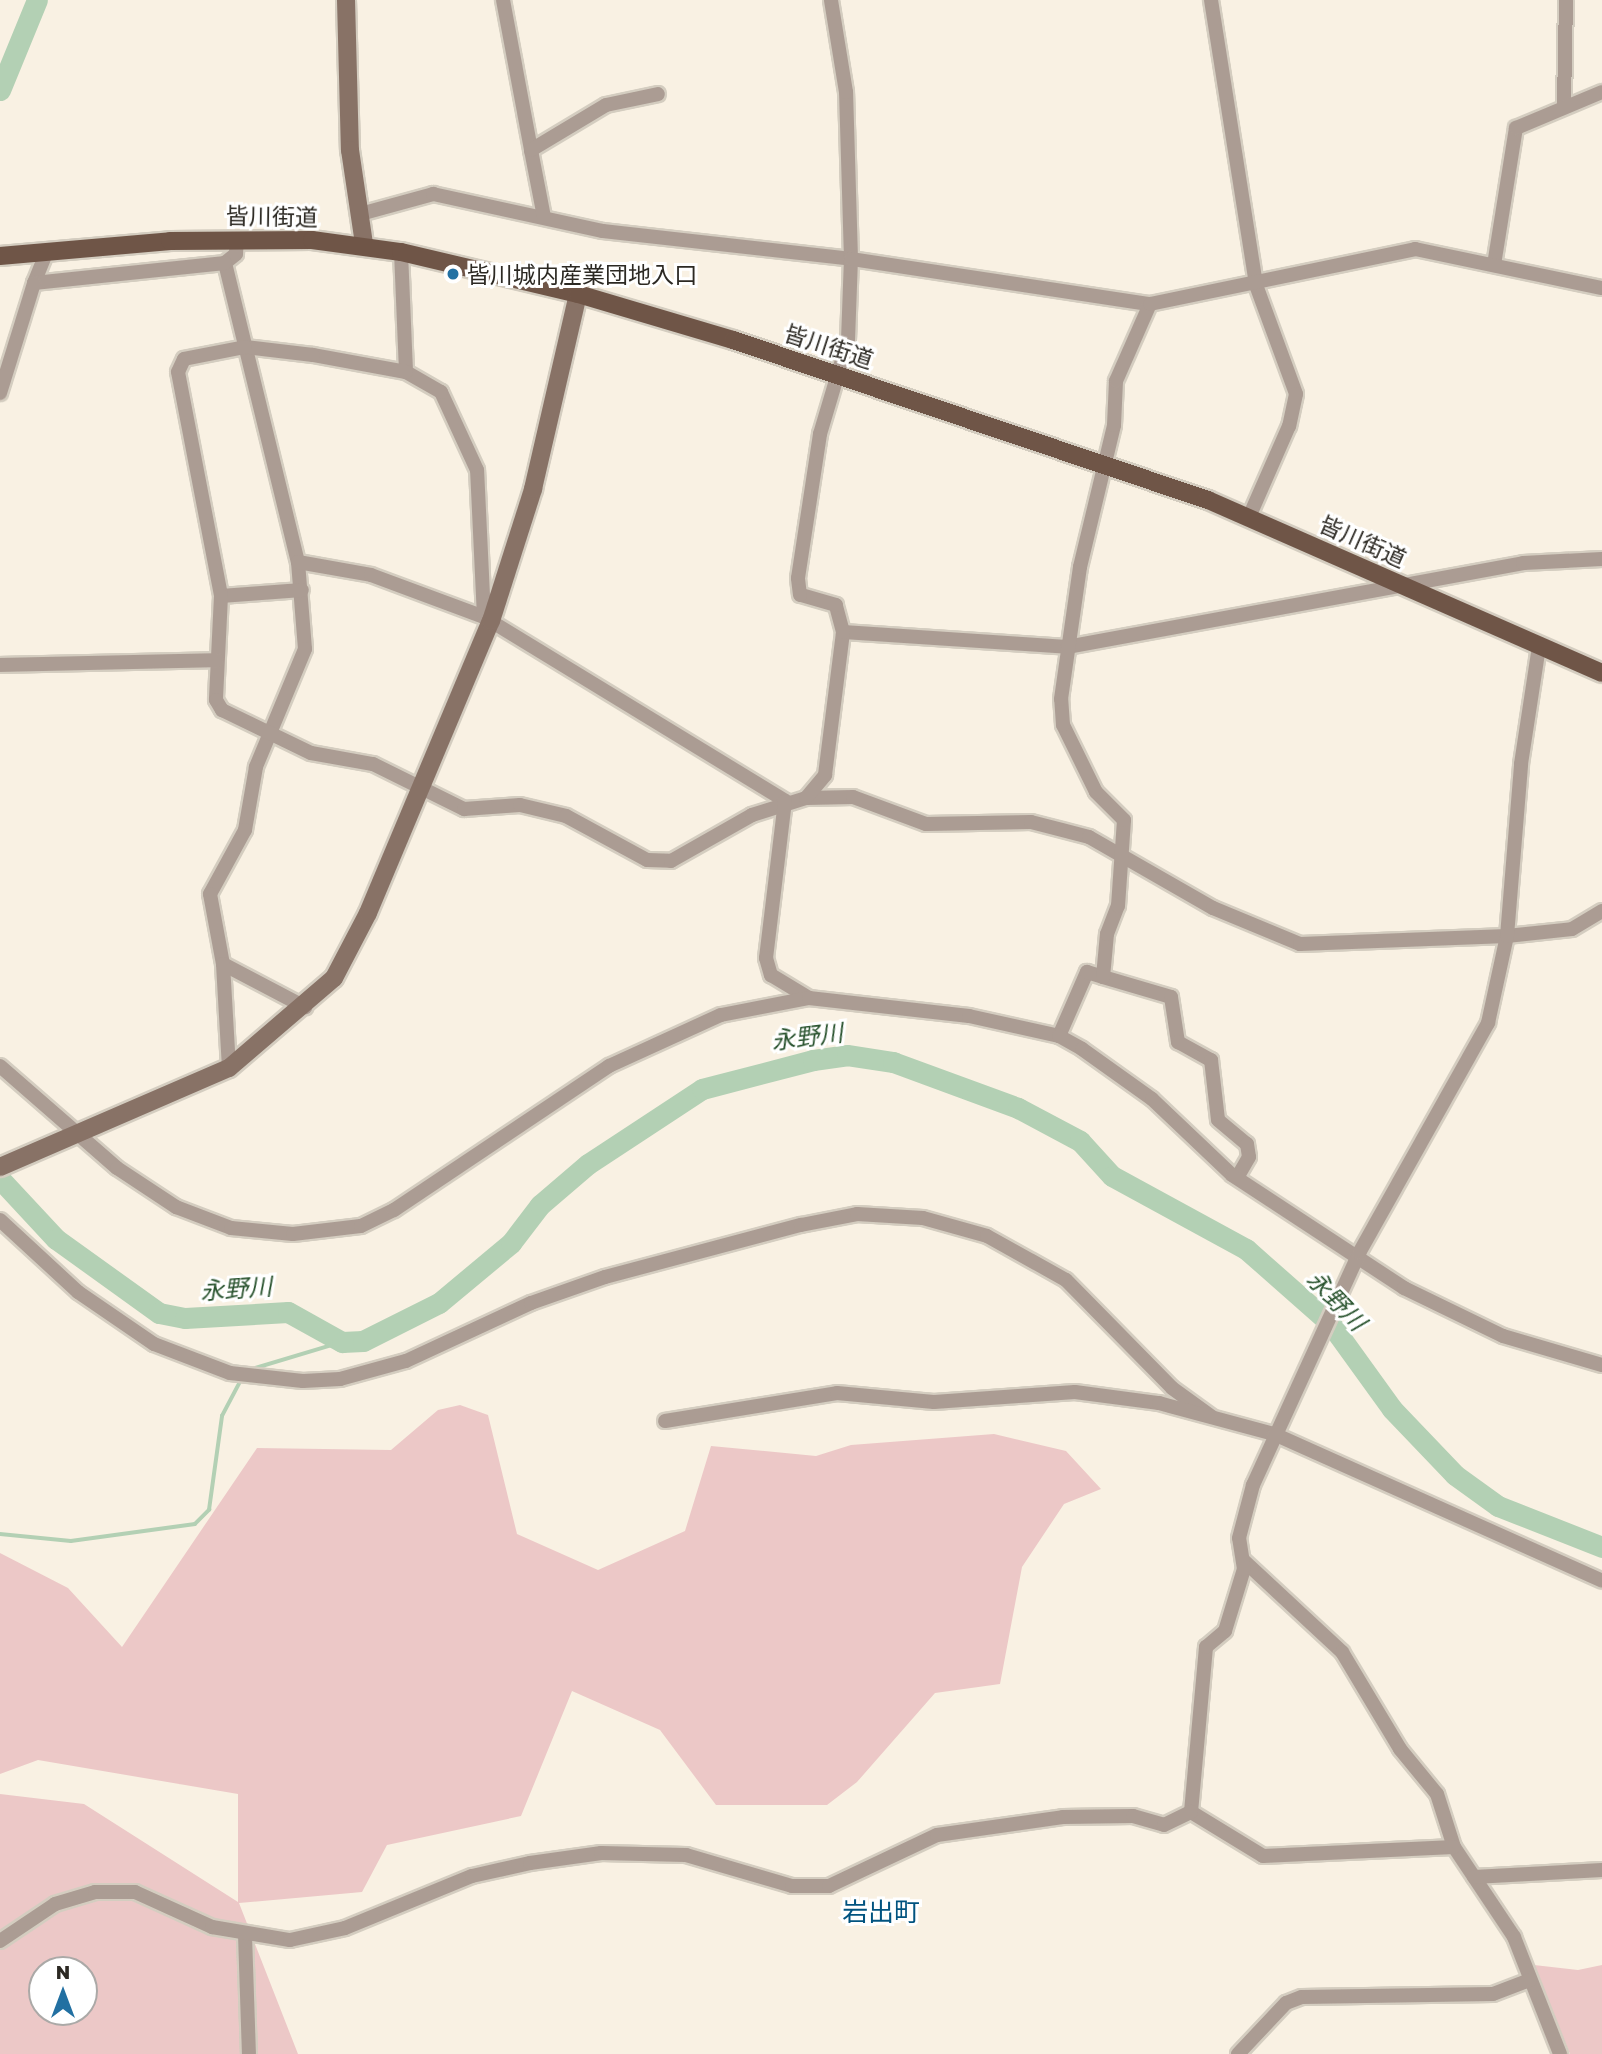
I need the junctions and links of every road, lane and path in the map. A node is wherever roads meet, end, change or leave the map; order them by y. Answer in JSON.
{"nodes":[{"id":1,"x":346,"y":0,"type":"edge"},
{"id":2,"x":503,"y":0,"type":"edge"},
{"id":3,"x":831,"y":0,"type":"edge"},
{"id":4,"x":1210,"y":0,"type":"edge"},
{"id":5,"x":1566,"y":0,"type":"edge"},
{"id":6,"x":1602,"y":92,"type":"edge"},
{"id":7,"x":658,"y":94,"type":"dead end"},
{"id":8,"x":1564,"y":104,"type":"junction"},
{"id":9,"x":531,"y":150,"type":"junction"},
{"id":10,"x":364,"y":213,"type":"junction"},
{"id":11,"x":544,"y":217,"type":"junction"},
{"id":12,"x":237,"y":239,"type":"junction"},
{"id":13,"x":364,"y":244,"type":"junction"},
{"id":14,"x":401,"y":251,"type":"junction"},
{"id":15,"x":41,"y":252,"type":"junction"},
{"id":16,"x":0,"y":256,"type":"edge"},
{"id":17,"x":851,"y":259,"type":"junction"},
{"id":18,"x":225,"y":263,"type":"junction"},
{"id":19,"x":1494,"y":265,"type":"junction"},
{"id":20,"x":34,"y":284,"type":"junction"},
{"id":21,"x":1256,"y":285,"type":"junction"},
{"id":22,"x":1602,"y":288,"type":"edge"},
{"id":23,"x":578,"y":294,"type":"junction"},
{"id":24,"x":1150,"y":304,"type":"junction"},
{"id":25,"x":245,"y":347,"type":"junction"},
{"id":26,"x":406,"y":372,"type":"junction"},
{"id":27,"x":839,"y":374,"type":"junction"},
{"id":28,"x":0,"y":393,"type":"edge"},
{"id":29,"x":1103,"y":465,"type":"junction"},
{"id":30,"x":1249,"y":517,"type":"junction"},
{"id":31,"x":1602,"y":559,"type":"edge"},
{"id":32,"x":298,"y":562,"type":"junction"},
{"id":33,"x":1410,"y":588,"type":"junction"},
{"id":34,"x":302,"y":590,"type":"junction"},
{"id":35,"x":221,"y":596,"type":"junction"},
{"id":36,"x":488,"y":619,"type":"junction"},
{"id":37,"x":843,"y":632,"type":"junction"},
{"id":38,"x":1067,"y":647,"type":"junction"},
{"id":39,"x":1539,"y":647,"type":"junction"},
{"id":40,"x":217,"y":660,"type":"junction"},
{"id":41,"x":0,"y":665,"type":"edge"},
{"id":42,"x":1602,"y":673,"type":"edge"},
{"id":43,"x":270,"y":733,"type":"junction"},
{"id":44,"x":421,"y":787,"type":"junction"},
{"id":45,"x":806,"y":798,"type":"junction"},
{"id":46,"x":785,"y":801,"type":"junction"},
{"id":47,"x":1119,"y":857,"type":"junction"},
{"id":48,"x":1602,"y":911,"type":"edge"},
{"id":49,"x":1507,"y":936,"type":"junction"},
{"id":50,"x":223,"y":964,"type":"junction"},
{"id":51,"x":1103,"y":977,"type":"junction"},
{"id":52,"x":809,"y":998,"type":"junction"},
{"id":53,"x":305,"y":1007,"type":"junction"},
{"id":54,"x":1059,"y":1036,"type":"junction"},
{"id":55,"x":0,"y":1066,"type":"edge"},
{"id":56,"x":229,"y":1068,"type":"junction"},
{"id":57,"x":75,"y":1136,"type":"junction"},
{"id":58,"x":0,"y":1167,"type":"edge"},
{"id":59,"x":1237,"y":1178,"type":"junction"},
{"id":60,"x":0,"y":1220,"type":"edge"},
{"id":61,"x":1359,"y":1253,"type":"junction"},
{"id":62,"x":1602,"y":1365,"type":"edge"},
{"id":63,"x":1212,"y":1417,"type":"junction"},
{"id":64,"x":665,"y":1421,"type":"dead end"},
{"id":65,"x":1274,"y":1434,"type":"junction"},
{"id":66,"x":1244,"y":1561,"type":"junction"},
{"id":67,"x":1602,"y":1581,"type":"edge"},
{"id":68,"x":1191,"y":1812,"type":"junction"},
{"id":69,"x":1454,"y":1847,"type":"junction"},
{"id":70,"x":1602,"y":1870,"type":"edge"},
{"id":71,"x":1474,"y":1877,"type":"junction"},
{"id":72,"x":245,"y":1936,"type":"junction"},
{"id":73,"x":0,"y":1941,"type":"edge"},
{"id":74,"x":1530,"y":1980,"type":"junction"},
{"id":75,"x":249,"y":2054,"type":"edge"},
{"id":76,"x":1238,"y":2054,"type":"edge"},
{"id":77,"x":1560,"y":2054,"type":"edge"}],
"edges":[{"from":1,"to":10,"type":"street"},
{"from":2,"to":9,"type":"street"},
{"from":3,"to":17,"type":"street"},
{"from":4,"to":21,"type":"street"},
{"from":5,"to":8,"type":"street"},
{"from":6,"to":8,"type":"street"},
{"from":7,"to":9,"type":"street"},
{"from":8,"to":19,"type":"street"},
{"from":9,"to":11,"type":"street"},
{"from":10,"to":11,"type":"street"},
{"from":10,"to":13,"type":"street"},
{"from":11,"to":17,"type":"street"},
{"from":12,"to":13,"type":"main road","name":"皆川街道"},
{"from":12,"to":15,"type":"main road","name":"皆川街道"},
{"from":12,"to":18,"type":"street"},
{"from":13,"to":14,"type":"main road","name":"皆川街道"},
{"from":14,"to":23,"type":"main road","name":"皆川街道"},
{"from":14,"to":26,"type":"street"},
{"from":15,"to":16,"type":"main road","name":"皆川街道"},
{"from":15,"to":20,"type":"street"},
{"from":17,"to":24,"type":"street"},
{"from":17,"to":27,"type":"street"},
{"from":18,"to":20,"type":"street"},
{"from":18,"to":25,"type":"street"},
{"from":19,"to":21,"type":"street"},
{"from":19,"to":22,"type":"street"},
{"from":20,"to":28,"type":"street"},
{"from":21,"to":24,"type":"street"},
{"from":21,"to":30,"type":"street"},
{"from":23,"to":27,"type":"main road","name":"皆川街道"},
{"from":23,"to":36,"type":"street"},
{"from":24,"to":29,"type":"street"},
{"from":25,"to":26,"type":"street"},
{"from":25,"to":32,"type":"street"},
{"from":25,"to":35,"type":"street"},
{"from":26,"to":36,"type":"street"},
{"from":27,"to":29,"type":"main road","name":"皆川街道"},
{"from":27,"to":37,"type":"street"},
{"from":29,"to":30,"type":"main road","name":"皆川街道"},
{"from":29,"to":38,"type":"street"},
{"from":30,"to":33,"type":"main road","name":"皆川街道"},
{"from":31,"to":33,"type":"street"},
{"from":32,"to":34,"type":"street"},
{"from":32,"to":36,"type":"street"},
{"from":33,"to":38,"type":"street"},
{"from":33,"to":39,"type":"main road","name":"皆川街道"},
{"from":34,"to":35,"type":"street"},
{"from":34,"to":43,"type":"street"},
{"from":35,"to":40,"type":"street"},
{"from":36,"to":44,"type":"street"},
{"from":36,"to":46,"type":"street"},
{"from":37,"to":38,"type":"street"},
{"from":37,"to":45,"type":"street"},
{"from":38,"to":47,"type":"street"},
{"from":39,"to":42,"type":"main road","name":"皆川街道"},
{"from":39,"to":49,"type":"street"},
{"from":40,"to":41,"type":"street"},
{"from":40,"to":43,"type":"street"},
{"from":43,"to":44,"type":"street"},
{"from":43,"to":50,"type":"street"},
{"from":44,"to":46,"type":"street"},
{"from":44,"to":53,"type":"street"},
{"from":45,"to":46,"type":"street"},
{"from":45,"to":47,"type":"street"},
{"from":46,"to":52,"type":"street"},
{"from":47,"to":49,"type":"street"},
{"from":47,"to":51,"type":"street"},
{"from":48,"to":49,"type":"street"},
{"from":49,"to":61,"type":"street"},
{"from":50,"to":53,"type":"street"},
{"from":50,"to":56,"type":"street"},
{"from":51,"to":54,"type":"street"},
{"from":51,"to":59,"type":"street"},
{"from":52,"to":54,"type":"street"},
{"from":52,"to":57,"type":"street"},
{"from":53,"to":56,"type":"street"},
{"from":54,"to":59,"type":"street"},
{"from":55,"to":57,"type":"street"},
{"from":56,"to":57,"type":"street"},
{"from":57,"to":58,"type":"street"},
{"from":59,"to":61,"type":"street"},
{"from":60,"to":63,"type":"street"},
{"from":61,"to":62,"type":"street"},
{"from":61,"to":65,"type":"street"},
{"from":63,"to":64,"type":"street"},
{"from":63,"to":65,"type":"street"},
{"from":65,"to":66,"type":"street"},
{"from":65,"to":67,"type":"street"},
{"from":66,"to":68,"type":"street"},
{"from":66,"to":69,"type":"street"},
{"from":68,"to":69,"type":"street"},
{"from":68,"to":72,"type":"street"},
{"from":69,"to":71,"type":"street"},
{"from":70,"to":71,"type":"street"},
{"from":71,"to":74,"type":"street"},
{"from":72,"to":73,"type":"street"},
{"from":72,"to":75,"type":"street"},
{"from":74,"to":76,"type":"street"},
{"from":74,"to":77,"type":"street"}]}
